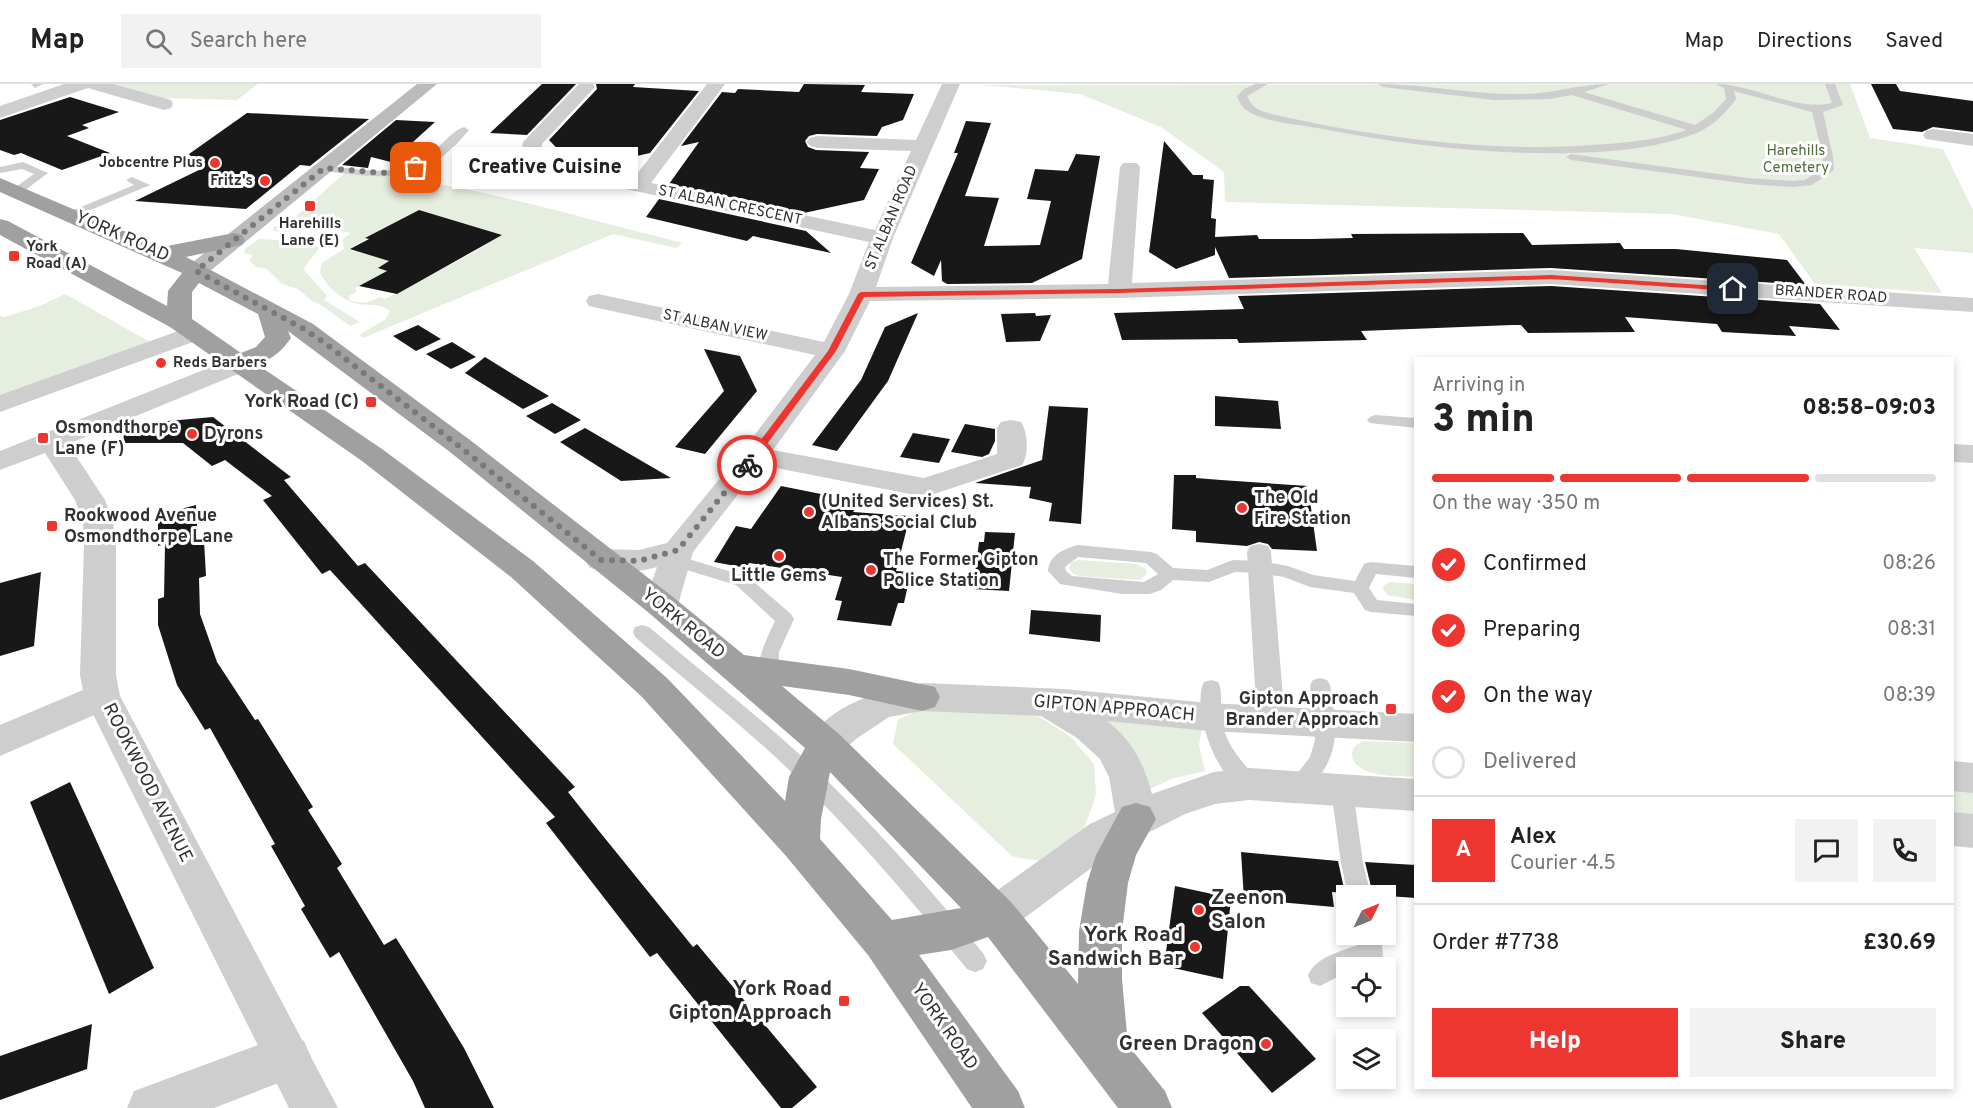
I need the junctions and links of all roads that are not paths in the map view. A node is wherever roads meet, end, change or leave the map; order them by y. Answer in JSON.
{"nodes":[{"id":1,"x":82,"y":84,"type":"edge"},
{"id":2,"x":93,"y":84,"type":"edge"},
{"id":3,"x":428,"y":84,"type":"edge"},
{"id":4,"x":716,"y":84,"type":"edge"},
{"id":5,"x":951,"y":84,"type":"edge"},
{"id":6,"x":1263,"y":84,"type":"edge"},
{"id":7,"x":1383,"y":84,"type":"edge"},
{"id":8,"x":1545,"y":84,"type":"edge"},
{"id":9,"x":1604,"y":84,"type":"edge"},
{"id":10,"x":1830,"y":84,"type":"edge"},
{"id":11,"x":1726,"y":85,"type":"edge"},
{"id":12,"x":586,"y":87,"type":"dead end"},
{"id":13,"x":1574,"y":92,"type":"junction"},
{"id":14,"x":164,"y":104,"type":"dead end"},
{"id":15,"x":1817,"y":110,"type":"junction"},
{"id":16,"x":0,"y":112,"type":"edge"},
{"id":17,"x":1696,"y":129,"type":"junction"},
{"id":18,"x":464,"y":130,"type":"dead end"},
{"id":19,"x":1933,"y":135,"type":"dead end"},
{"id":20,"x":1973,"y":140,"type":"edge"},
{"id":21,"x":817,"y":142,"type":"dead end"},
{"id":22,"x":923,"y":146,"type":"junction"},
{"id":23,"x":1528,"y":150,"type":"junction"},
{"id":24,"x":1130,"y":167,"type":"dead end"},
{"id":25,"x":324,"y":168,"type":"junction"},
{"id":26,"x":0,"y":170,"type":"edge"},
{"id":27,"x":132,"y":180,"type":"dead end"},
{"id":28,"x":638,"y":186,"type":"junction"},
{"id":29,"x":8,"y":187,"type":"edge"},
{"id":30,"x":70,"y":214,"type":"junction"},
{"id":31,"x":0,"y":226,"type":"edge"},
{"id":32,"x":882,"y":238,"type":"junction"},
{"id":33,"x":234,"y":240,"type":"junction"},
{"id":34,"x":159,"y":254,"type":"junction"},
{"id":35,"x":196,"y":271,"type":"junction"},
{"id":36,"x":1119,"y":291,"type":"junction"},
{"id":37,"x":861,"y":294,"type":"junction"},
{"id":38,"x":598,"y":301,"type":"dead end"},
{"id":39,"x":1973,"y":305,"type":"edge"},
{"id":40,"x":269,"y":310,"type":"junction"},
{"id":41,"x":187,"y":327,"type":"junction"},
{"id":42,"x":832,"y":351,"type":"junction"},
{"id":43,"x":242,"y":363,"type":"junction"},
{"id":44,"x":0,"y":404,"type":"edge"},
{"id":45,"x":1375,"y":420,"type":"dead end"},
{"id":46,"x":1414,"y":423,"type":"edge"},
{"id":47,"x":1011,"y":428,"type":"dead end"},
{"id":48,"x":52,"y":441,"type":"junction"},
{"id":49,"x":1954,"y":453,"type":"edge"},
{"id":50,"x":1973,"y":454,"type":"edge"},
{"id":51,"x":754,"y":455,"type":"junction"},
{"id":52,"x":0,"y":461,"type":"edge"},
{"id":53,"x":673,"y":555,"type":"junction"},
{"id":54,"x":601,"y":560,"type":"junction"},
{"id":55,"x":1259,"y":560,"type":"junction"},
{"id":56,"x":1414,"y":572,"type":"edge"},
{"id":57,"x":1169,"y":574,"type":"junction"},
{"id":58,"x":1360,"y":588,"type":"junction"},
{"id":59,"x":661,"y":605,"type":"junction"},
{"id":60,"x":1414,"y":610,"type":"edge"},
{"id":61,"x":642,"y":632,"type":"dead end"},
{"id":62,"x":756,"y":677,"type":"junction"},
{"id":63,"x":1320,"y":685,"type":"dead end"},
{"id":64,"x":102,"y":696,"type":"junction"},
{"id":65,"x":922,"y":697,"type":"junction"},
{"id":66,"x":1210,"y":702,"type":"junction"},
{"id":67,"x":1047,"y":703,"type":"junction"},
{"id":68,"x":1270,"y":721,"type":"junction"},
{"id":69,"x":1325,"y":724,"type":"junction"},
{"id":70,"x":1414,"y":728,"type":"edge"},
{"id":71,"x":0,"y":741,"type":"edge"},
{"id":72,"x":817,"y":761,"type":"junction"},
{"id":73,"x":1954,"y":776,"type":"edge"},
{"id":74,"x":1973,"y":778,"type":"edge"},
{"id":75,"x":1249,"y":784,"type":"junction"},
{"id":76,"x":1298,"y":787,"type":"junction"},
{"id":77,"x":1342,"y":790,"type":"junction"},
{"id":78,"x":1414,"y":795,"type":"edge"},
{"id":79,"x":1136,"y":819,"type":"junction"},
{"id":80,"x":1954,"y":829,"type":"edge"},
{"id":81,"x":1973,"y":831,"type":"edge"},
{"id":82,"x":800,"y":844,"type":"junction"},
{"id":83,"x":1357,"y":885,"type":"edge"},
{"id":84,"x":996,"y":915,"type":"junction"},
{"id":85,"x":883,"y":941,"type":"junction"},
{"id":86,"x":963,"y":946,"type":"junction"},
{"id":87,"x":1371,"y":951,"type":"edge"},
{"id":88,"x":1320,"y":975,"type":"dead end"},
{"id":89,"x":1105,"y":1051,"type":"junction"},
{"id":90,"x":288,"y":1057,"type":"junction"},
{"id":91,"x":151,"y":1108,"type":"edge"},
{"id":92,"x":314,"y":1108,"type":"edge"},
{"id":93,"x":1001,"y":1108,"type":"edge"},
{"id":94,"x":1148,"y":1108,"type":"edge"}],
"edges":[{"from":1,"to":16,"type":"street"},
{"from":2,"to":14,"type":"street"},
{"from":3,"to":25,"type":"main road"},
{"from":4,"to":28,"type":"street"},
{"from":5,"to":22,"type":"street","name":"ST ALBAN ROAD"},
{"from":6,"to":23,"type":"lane"},
{"from":7,"to":13,"type":"lane"},
{"from":8,"to":13,"type":"lane"},
{"from":9,"to":13,"type":"lane"},
{"from":10,"to":15,"type":"lane"},
{"from":11,"to":15,"type":"lane"},
{"from":11,"to":17,"type":"lane"},
{"from":12,"to":28,"type":"street","name":"ST ALBAN CRESCENT"},
{"from":13,"to":17,"type":"lane"},
{"from":15,"to":23,"type":"lane"},
{"from":17,"to":23,"type":"lane"},
{"from":18,"to":25,"type":"lane"},
{"from":19,"to":20,"type":"street"},
{"from":21,"to":22,"type":"street"},
{"from":22,"to":32,"type":"street","name":"ST ALBAN ROAD"},
{"from":24,"to":36,"type":"street"},
{"from":25,"to":33,"type":"main road"},
{"from":26,"to":29,"type":"lane"},
{"from":27,"to":30,"type":"lane"},
{"from":28,"to":32,"type":"street","name":"ST ALBAN CRESCENT"},
{"from":29,"to":30,"type":"highway","name":"YORK ROAD"},
{"from":30,"to":34,"type":"highway","name":"YORK ROAD"},
{"from":31,"to":41,"type":"highway","name":"YORK ROAD"},
{"from":32,"to":37,"type":"street","name":"ST ALBAN ROAD"},
{"from":33,"to":34,"type":"highway"},
{"from":33,"to":35,"type":"main road"},
{"from":34,"to":35,"type":"highway","name":"YORK ROAD"},
{"from":35,"to":40,"type":"highway","name":"YORK ROAD"},
{"from":35,"to":41,"type":"highway"},
{"from":36,"to":37,"type":"street","name":"BRANDER ROAD"},
{"from":36,"to":39,"type":"street","name":"BRANDER ROAD"},
{"from":37,"to":42,"type":"street","name":"ST ALBAN ROAD"},
{"from":38,"to":42,"type":"street","name":"ST ALBAN VIEW"},
{"from":40,"to":43,"type":"highway"},
{"from":40,"to":54,"type":"highway","name":"YORK ROAD"},
{"from":41,"to":43,"type":"highway","name":"YORK ROAD"},
{"from":41,"to":44,"type":"street"},
{"from":42,"to":51,"type":"street","name":"ST ALBAN ROAD"},
{"from":43,"to":48,"type":"street"},
{"from":43,"to":82,"type":"highway","name":"YORK ROAD"},
{"from":45,"to":46,"type":"lane"},
{"from":47,"to":51,"type":"street"},
{"from":48,"to":52,"type":"street"},
{"from":48,"to":64,"type":"street","name":"ROOKWOOD AVENUE"},
{"from":49,"to":50,"type":"street"},
{"from":51,"to":53,"type":"street","name":"ST ALBAN ROAD"},
{"from":53,"to":54,"type":"street"},
{"from":53,"to":59,"type":"street","name":"ST ALBAN ROAD"},
{"from":53,"to":62,"type":"lane"},
{"from":54,"to":59,"type":"highway","name":"YORK ROAD"},
{"from":55,"to":57,"type":"lane"},
{"from":55,"to":58,"type":"lane"},
{"from":55,"to":68,"type":"street"},
{"from":56,"to":58,"type":"lane"},
{"from":57,"to":57,"type":"lane"},
{"from":58,"to":60,"type":"lane"},
{"from":59,"to":62,"type":"highway","name":"YORK ROAD"},
{"from":61,"to":72,"type":"lane"},
{"from":62,"to":65,"type":"highway"},
{"from":62,"to":72,"type":"highway","name":"YORK ROAD"},
{"from":63,"to":69,"type":"lane"},
{"from":64,"to":71,"type":"street"},
{"from":64,"to":90,"type":"street","name":"ROOKWOOD AVENUE"},
{"from":65,"to":67,"type":"street","name":"GIPTON APPROACH"},
{"from":65,"to":72,"type":"street","name":"GIPTON APPROACH"},
{"from":66,"to":67,"type":"street","name":"GIPTON APPROACH"},
{"from":66,"to":68,"type":"street","name":"GIPTON APPROACH"},
{"from":66,"to":75,"type":"lane"},
{"from":67,"to":79,"type":"street"},
{"from":68,"to":69,"type":"street","name":"GIPTON APPROACH"},
{"from":69,"to":70,"type":"street","name":"GIPTON APPROACH"},
{"from":69,"to":76,"type":"lane"},
{"from":72,"to":82,"type":"highway"},
{"from":72,"to":84,"type":"highway","name":"YORK ROAD"},
{"from":72,"to":86,"type":"lane"},
{"from":73,"to":74,"type":"street"},
{"from":75,"to":76,"type":"street"},
{"from":75,"to":79,"type":"street"},
{"from":76,"to":77,"type":"street"},
{"from":77,"to":78,"type":"street"},
{"from":77,"to":83,"type":"lane"},
{"from":79,"to":84,"type":"street"},
{"from":79,"to":89,"type":"highway"},
{"from":80,"to":81,"type":"street"},
{"from":82,"to":85,"type":"highway","name":"YORK ROAD"},
{"from":84,"to":86,"type":"highway"},
{"from":84,"to":89,"type":"highway","name":"YORK ROAD"},
{"from":85,"to":86,"type":"highway"},
{"from":85,"to":93,"type":"highway","name":"YORK ROAD"},
{"from":87,"to":88,"type":"lane"},
{"from":89,"to":94,"type":"highway","name":"YORK ROAD"},
{"from":90,"to":91,"type":"street"},
{"from":90,"to":92,"type":"street","name":"ROOKWOOD AVENUE"}]}
